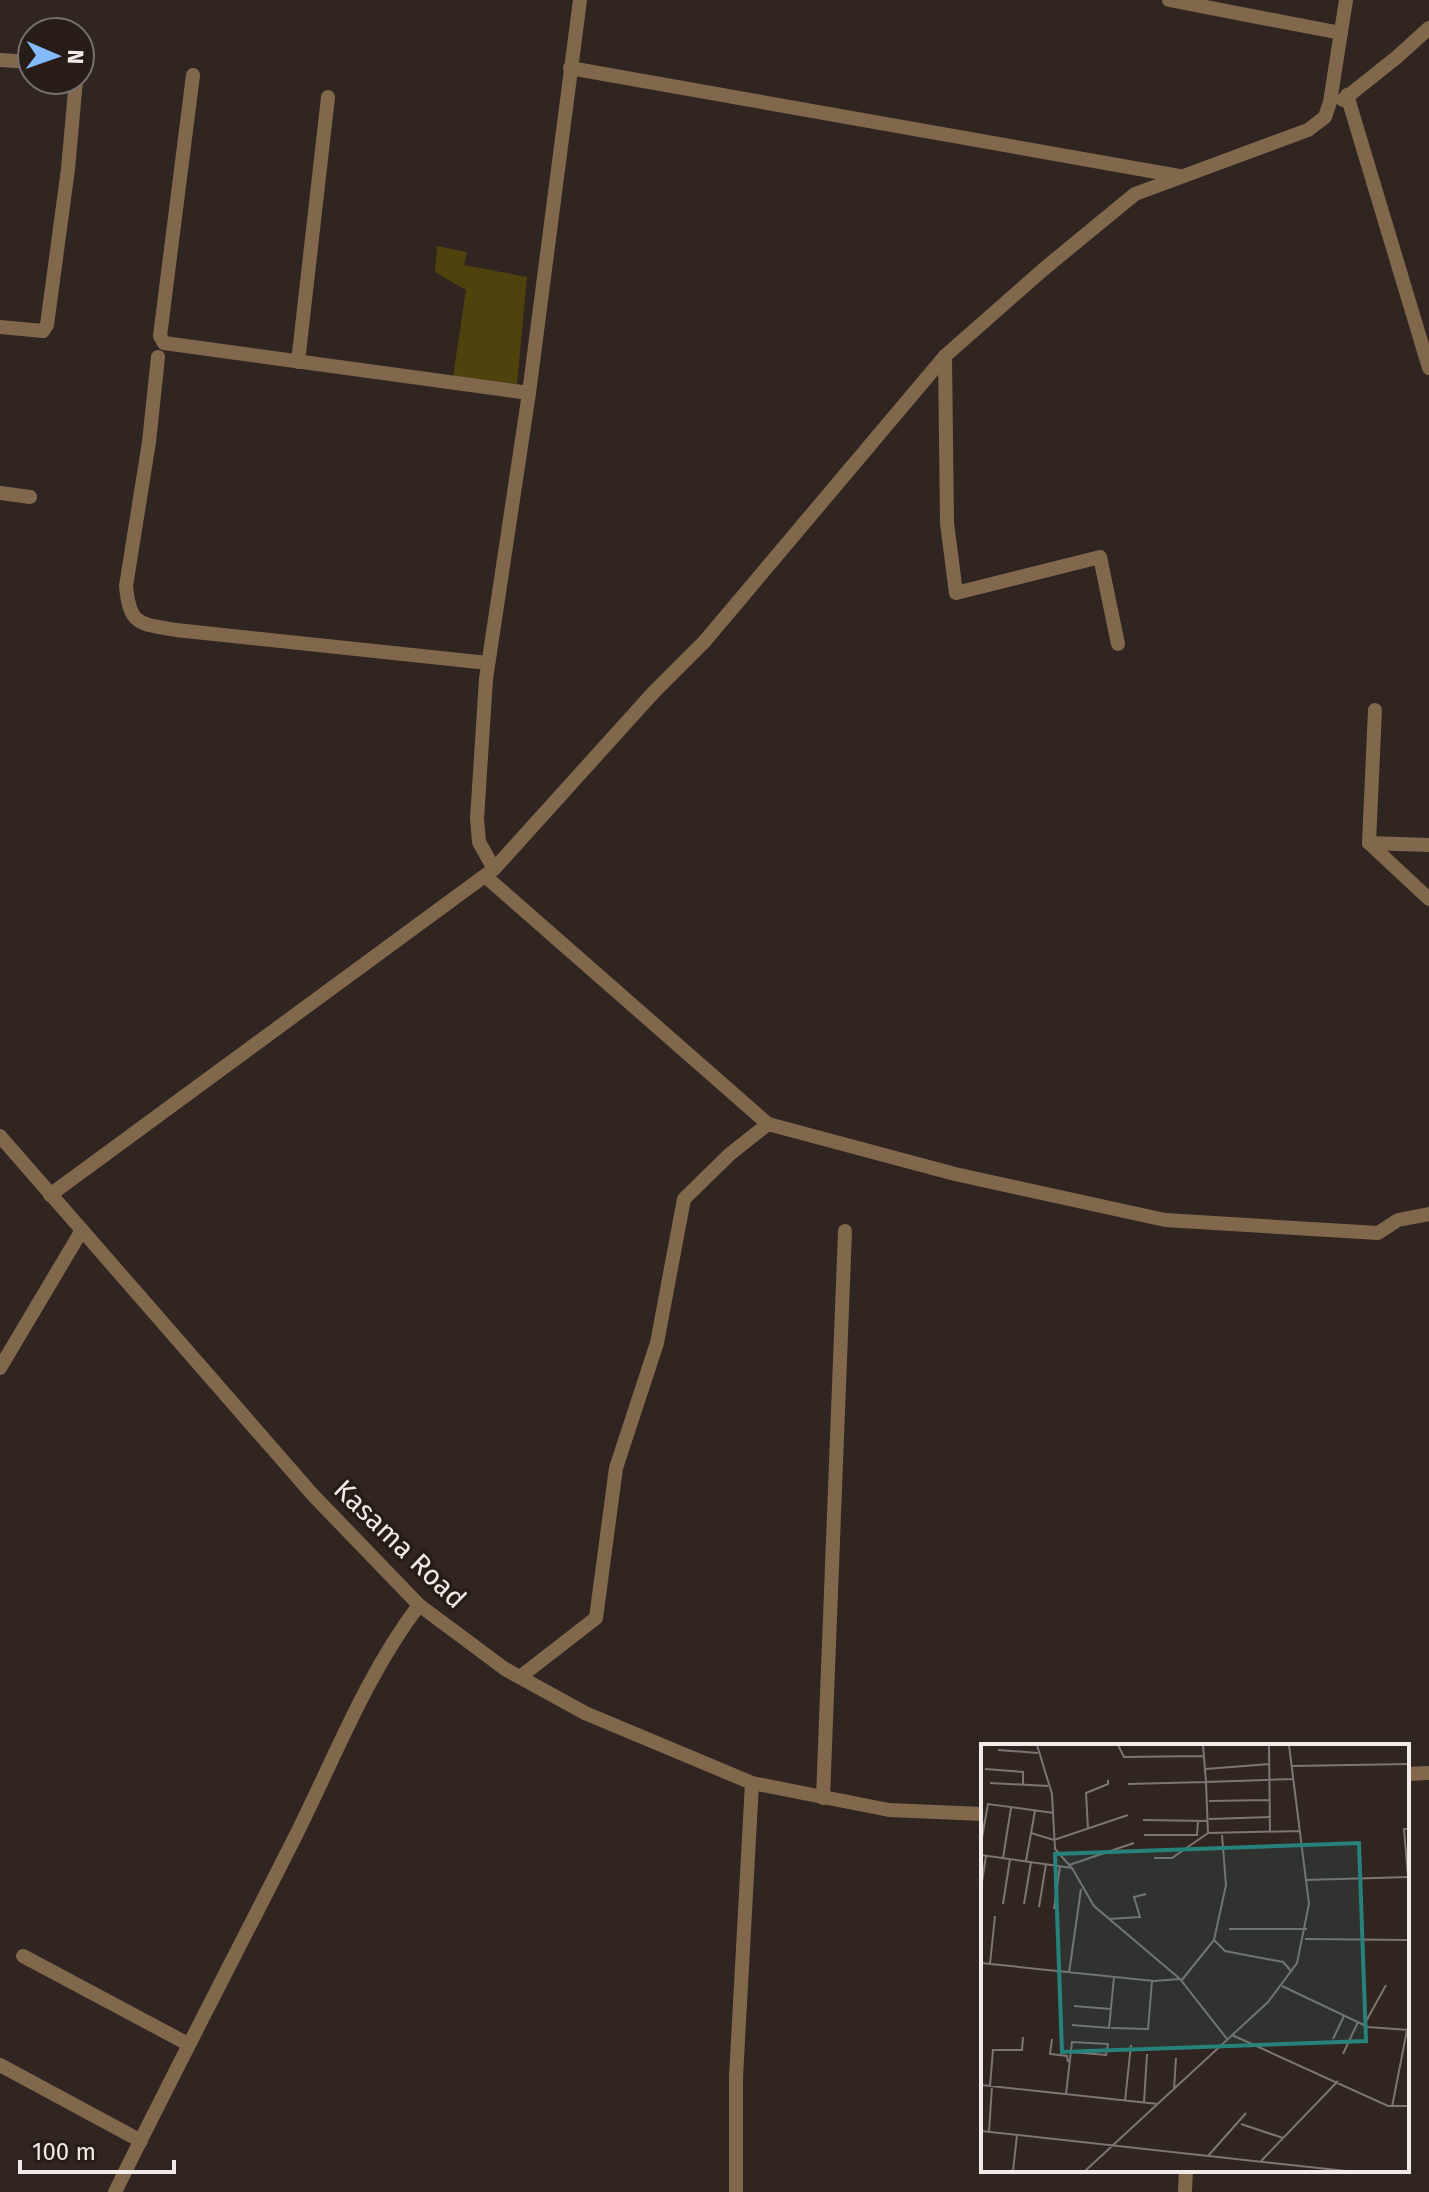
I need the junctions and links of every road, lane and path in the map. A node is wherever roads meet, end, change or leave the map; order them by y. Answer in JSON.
{"nodes":[{"id":1,"x":580,"y":0,"type":"edge"},
{"id":2,"x":1169,"y":0,"type":"edge"},
{"id":3,"x":1346,"y":0,"type":"edge"},
{"id":4,"x":1429,"y":28,"type":"edge"},
{"id":5,"x":1341,"y":33,"type":"junction"},
{"id":6,"x":570,"y":68,"type":"junction"},
{"id":7,"x":193,"y":75,"type":"dead end"},
{"id":8,"x":1347,"y":95,"type":"junction"},
{"id":9,"x":75,"y":96,"type":"edge"},
{"id":10,"x":328,"y":97,"type":"dead end"},
{"id":11,"x":1325,"y":117,"type":"junction"},
{"id":12,"x":1127,"y":166,"type":"junction"},
{"id":13,"x":1180,"y":176,"type":"junction"},
{"id":14,"x":1135,"y":194,"type":"junction"},
{"id":15,"x":0,"y":327,"type":"edge"},
{"id":16,"x":945,"y":356,"type":"junction"},
{"id":17,"x":158,"y":357,"type":"dead end"},
{"id":18,"x":298,"y":362,"type":"junction"},
{"id":19,"x":1429,"y":368,"type":"edge"},
{"id":20,"x":529,"y":393,"type":"junction"},
{"id":21,"x":0,"y":493,"type":"edge"},
{"id":22,"x":30,"y":497,"type":"dead end"},
{"id":23,"x":1118,"y":644,"type":"dead end"},
{"id":24,"x":488,"y":663,"type":"junction"},
{"id":25,"x":1375,"y":710,"type":"dead end"},
{"id":26,"x":1369,"y":843,"type":"junction"},
{"id":27,"x":1429,"y":845,"type":"edge"},
{"id":28,"x":490,"y":872,"type":"junction"},
{"id":29,"x":1429,"y":899,"type":"edge"},
{"id":30,"x":768,"y":1124,"type":"junction"},
{"id":31,"x":0,"y":1136,"type":"edge"},
{"id":32,"x":50,"y":1195,"type":"junction"},
{"id":33,"x":1429,"y":1214,"type":"edge"},
{"id":34,"x":82,"y":1230,"type":"junction"},
{"id":35,"x":845,"y":1231,"type":"dead end"},
{"id":36,"x":0,"y":1368,"type":"edge"},
{"id":37,"x":419,"y":1605,"type":"junction"},
{"id":38,"x":520,"y":1677,"type":"junction"},
{"id":39,"x":1429,"y":1773,"type":"edge"},
{"id":40,"x":1409,"y":1774,"type":"edge"},
{"id":41,"x":752,"y":1783,"type":"junction"},
{"id":42,"x":823,"y":1798,"type":"junction"},
{"id":43,"x":981,"y":1814,"type":"edge"},
{"id":44,"x":23,"y":1956,"type":"dead end"},
{"id":45,"x":188,"y":2044,"type":"junction"},
{"id":46,"x":0,"y":2065,"type":"edge"},
{"id":47,"x":141,"y":2141,"type":"junction"},
{"id":48,"x":1186,"y":2172,"type":"edge"},
{"id":49,"x":120,"y":2190,"type":"edge"},
{"id":50,"x":736,"y":2192,"type":"edge"},
{"id":51,"x":1185,"y":2192,"type":"edge"}],
"edges":[{"from":1,"to":6,"type":"street"},
{"from":2,"to":5,"type":"street"},
{"from":3,"to":5,"type":"street"},
{"from":4,"to":8,"type":"street"},
{"from":5,"to":11,"type":"street"},
{"from":6,"to":12,"type":"street"},
{"from":6,"to":20,"type":"street"},
{"from":7,"to":18,"type":"street"},
{"from":8,"to":11,"type":"street"},
{"from":8,"to":19,"type":"street"},
{"from":9,"to":15,"type":"street"},
{"from":10,"to":18,"type":"street"},
{"from":11,"to":13,"type":"street"},
{"from":12,"to":13,"type":"street"},
{"from":12,"to":14,"type":"street"},
{"from":13,"to":14,"type":"street"},
{"from":14,"to":16,"type":"street"},
{"from":16,"to":23,"type":"street"},
{"from":16,"to":28,"type":"street"},
{"from":17,"to":24,"type":"street"},
{"from":18,"to":20,"type":"street"},
{"from":20,"to":24,"type":"street"},
{"from":21,"to":22,"type":"street"},
{"from":24,"to":28,"type":"street"},
{"from":25,"to":26,"type":"street"},
{"from":26,"to":27,"type":"street"},
{"from":26,"to":29,"type":"street"},
{"from":28,"to":30,"type":"street"},
{"from":28,"to":32,"type":"street"},
{"from":30,"to":33,"type":"street"},
{"from":30,"to":38,"type":"street"},
{"from":31,"to":32,"type":"street","name":"Kasama Road"},
{"from":32,"to":34,"type":"street","name":"Kasama Road"},
{"from":34,"to":36,"type":"street"},
{"from":34,"to":37,"type":"street","name":"Kasama Road"},
{"from":35,"to":42,"type":"street"},
{"from":37,"to":38,"type":"street","name":"Kasama Road"},
{"from":37,"to":45,"type":"street"},
{"from":38,"to":41,"type":"street","name":"Kasama Road"},
{"from":39,"to":40,"type":"street"},
{"from":41,"to":42,"type":"street","name":"Kasama Road"},
{"from":41,"to":50,"type":"street"},
{"from":42,"to":43,"type":"street","name":"Kasama Road"},
{"from":44,"to":45,"type":"street"},
{"from":45,"to":47,"type":"street"},
{"from":46,"to":47,"type":"street"},
{"from":47,"to":49,"type":"street"},
{"from":48,"to":51,"type":"street"}]}
